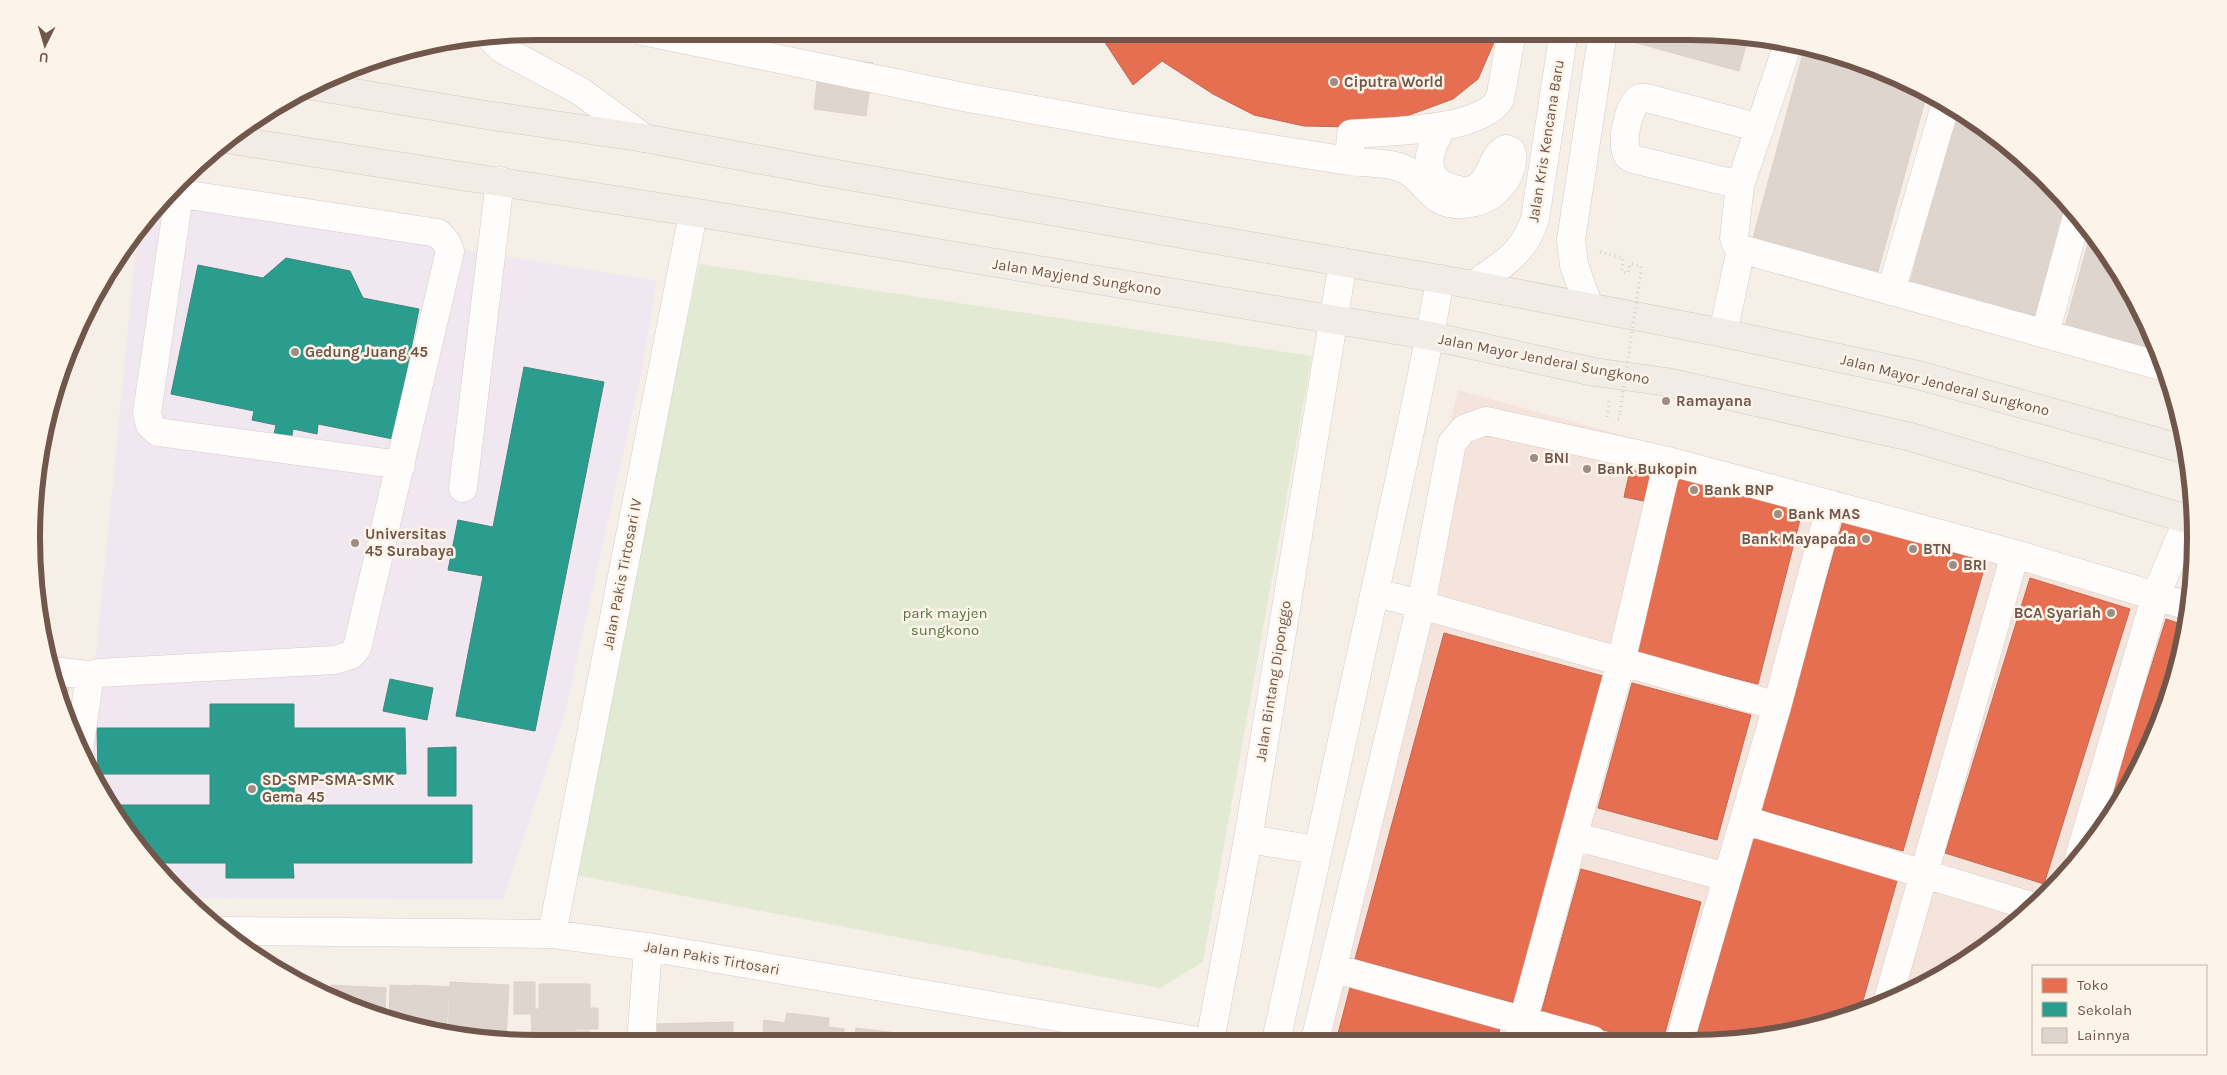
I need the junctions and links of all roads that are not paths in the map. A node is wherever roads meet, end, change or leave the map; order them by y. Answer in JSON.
{"nodes":[{"id":1,"x":687,"y":40,"type":"edge"},
{"id":2,"x":1510,"y":40,"type":"edge"},
{"id":3,"x":1563,"y":40,"type":"edge"},
{"id":4,"x":1601,"y":40,"type":"edge"},
{"id":5,"x":495,"y":42,"type":"edge"},
{"id":6,"x":1786,"y":50,"type":"edge"},
{"id":7,"x":324,"y":88,"type":"edge"},
{"id":8,"x":1944,"y":111,"type":"edge"},
{"id":9,"x":1443,"y":126,"type":"junction"},
{"id":10,"x":1760,"y":128,"type":"junction"},
{"id":11,"x":644,"y":138,"type":"junction"},
{"id":12,"x":238,"y":141,"type":"edge"},
{"id":13,"x":1350,"y":147,"type":"junction"},
{"id":14,"x":500,"y":181,"type":"junction"},
{"id":15,"x":1740,"y":186,"type":"junction"},
{"id":16,"x":177,"y":195,"type":"edge"},
{"id":17,"x":173,"y":199,"type":"edge"},
{"id":18,"x":693,"y":214,"type":"junction"},
{"id":19,"x":2075,"y":223,"type":"edge"},
{"id":20,"x":1741,"y":249,"type":"junction"},
{"id":21,"x":1343,"y":262,"type":"junction"},
{"id":22,"x":1440,"y":279,"type":"junction"},
{"id":23,"x":1474,"y":285,"type":"junction"},
{"id":24,"x":1891,"y":291,"type":"junction"},
{"id":25,"x":1589,"y":307,"type":"junction"},
{"id":26,"x":1334,"y":320,"type":"junction"},
{"id":27,"x":1723,"y":333,"type":"junction"},
{"id":28,"x":2045,"y":334,"type":"junction"},
{"id":29,"x":1431,"y":336,"type":"junction"},
{"id":30,"x":2156,"y":365,"type":"edge"},
{"id":31,"x":2177,"y":441,"type":"edge"},
{"id":32,"x":1668,"y":461,"type":"junction"},
{"id":33,"x":400,"y":465,"type":"junction"},
{"id":34,"x":463,"y":488,"type":"dead end"},
{"id":35,"x":1831,"y":504,"type":"junction"},
{"id":36,"x":2186,"y":519,"type":"edge"},
{"id":37,"x":2187,"y":529,"type":"edge"},
{"id":38,"x":2016,"y":554,"type":"junction"},
{"id":39,"x":1376,"y":594,"type":"junction"},
{"id":40,"x":2155,"y":598,"type":"junction"},
{"id":41,"x":2183,"y":604,"type":"edge"},
{"id":42,"x":1421,"y":605,"type":"junction"},
{"id":43,"x":1622,"y":662,"type":"junction"},
{"id":44,"x":59,"y":672,"type":"edge"},
{"id":45,"x":90,"y":675,"type":"junction"},
{"id":46,"x":1777,"y":706,"type":"junction"},
{"id":47,"x":81,"y":735,"type":"edge"},
{"id":48,"x":1744,"y":820,"type":"junction"},
{"id":49,"x":1574,"y":836,"type":"junction"},
{"id":50,"x":1248,"y":838,"type":"junction"},
{"id":51,"x":2084,"y":839,"type":"edge"},
{"id":52,"x":1317,"y":850,"type":"junction"},
{"id":53,"x":1924,"y":874,"type":"junction"},
{"id":54,"x":1727,"y":877,"type":"junction"},
{"id":55,"x":2026,"y":904,"type":"edge"},
{"id":56,"x":235,"y":932,"type":"edge"},
{"id":57,"x":552,"y":934,"type":"junction"},
{"id":58,"x":648,"y":947,"type":"junction"},
{"id":59,"x":1333,"y":968,"type":"junction"},
{"id":60,"x":1890,"y":993,"type":"edge"},
{"id":61,"x":1521,"y":1030,"type":"edge"},
{"id":62,"x":642,"y":1035,"type":"edge"},
{"id":63,"x":1163,"y":1035,"type":"edge"},
{"id":64,"x":1211,"y":1035,"type":"edge"},
{"id":65,"x":1277,"y":1035,"type":"edge"},
{"id":66,"x":1316,"y":1035,"type":"edge"},
{"id":67,"x":1556,"y":1035,"type":"edge"},
{"id":68,"x":1681,"y":1035,"type":"edge"}],
"edges":[{"from":1,"to":13,"type":"street"},
{"from":2,"to":9,"type":"street"},
{"from":3,"to":23,"type":"street","name":"Jalan Kris Kencana Baru"},
{"from":4,"to":25,"type":"street"},
{"from":5,"to":11,"type":"street"},
{"from":6,"to":10,"type":"street"},
{"from":7,"to":11,"type":"main road"},
{"from":8,"to":24,"type":"street"},
{"from":9,"to":13,"type":"street"},
{"from":9,"to":13,"type":"street"},
{"from":10,"to":15,"type":"street"},
{"from":10,"to":15,"type":"street"},
{"from":11,"to":21,"type":"main road"},
{"from":12,"to":14,"type":"main road","name":"Jalan Mayjend Sungkono"},
{"from":14,"to":18,"type":"main road","name":"Jalan Mayjend Sungkono"},
{"from":14,"to":34,"type":"street"},
{"from":15,"to":20,"type":"street"},
{"from":16,"to":33,"type":"street"},
{"from":17,"to":33,"type":"street"},
{"from":18,"to":26,"type":"main road","name":"Jalan Mayjend Sungkono"},
{"from":18,"to":57,"type":"street","name":"Jalan Pakis Tirtosari IV"},
{"from":19,"to":28,"type":"street"},
{"from":20,"to":24,"type":"street"},
{"from":20,"to":27,"type":"street"},
{"from":21,"to":22,"type":"main road"},
{"from":21,"to":26,"type":"street"},
{"from":22,"to":23,"type":"main road","name":"Jalan Mayor Jenderal Sungkono"},
{"from":22,"to":29,"type":"street","name":"Jalan Mayor Jenderal Sungkono"},
{"from":23,"to":25,"type":"main road","name":"Jalan Mayor Jenderal Sungkono"},
{"from":24,"to":28,"type":"street"},
{"from":25,"to":27,"type":"main road","name":"Jalan Mayor Jenderal Sungkono"},
{"from":26,"to":29,"type":"main road","name":"Jalan Mayjend Sungkono"},
{"from":26,"to":50,"type":"street","name":"Jalan Bintang Diponggo"},
{"from":27,"to":31,"type":"main road","name":"Jalan Mayor Jenderal Sungkono"},
{"from":28,"to":30,"type":"street"},
{"from":29,"to":36,"type":"main road","name":"Jalan Mayor Jenderal Sungkono"},
{"from":29,"to":39,"type":"street"},
{"from":32,"to":35,"type":"street"},
{"from":32,"to":42,"type":"street"},
{"from":32,"to":43,"type":"street"},
{"from":33,"to":45,"type":"street"},
{"from":35,"to":38,"type":"street"},
{"from":35,"to":46,"type":"street"},
{"from":37,"to":40,"type":"street"},
{"from":38,"to":40,"type":"street"},
{"from":38,"to":53,"type":"street"},
{"from":39,"to":42,"type":"street"},
{"from":39,"to":52,"type":"street"},
{"from":40,"to":41,"type":"street"},
{"from":40,"to":51,"type":"street"},
{"from":42,"to":43,"type":"street"},
{"from":42,"to":59,"type":"street"},
{"from":43,"to":46,"type":"street"},
{"from":43,"to":49,"type":"street"},
{"from":44,"to":45,"type":"street"},
{"from":45,"to":47,"type":"street"},
{"from":46,"to":48,"type":"street"},
{"from":48,"to":53,"type":"street"},
{"from":48,"to":54,"type":"street"},
{"from":49,"to":54,"type":"street"},
{"from":49,"to":61,"type":"street"},
{"from":50,"to":52,"type":"street"},
{"from":50,"to":64,"type":"street","name":"Jalan Bintang Diponggo"},
{"from":52,"to":65,"type":"street"},
{"from":53,"to":55,"type":"street"},
{"from":53,"to":60,"type":"street"},
{"from":54,"to":68,"type":"street"},
{"from":56,"to":57,"type":"street","name":"Jalan Pakis Tirtosari"},
{"from":57,"to":58,"type":"street","name":"Jalan Pakis Tirtosari"},
{"from":58,"to":62,"type":"street"},
{"from":58,"to":63,"type":"street","name":"Jalan Pakis Tirtosari"},
{"from":59,"to":61,"type":"street"},
{"from":59,"to":66,"type":"street"},
{"from":61,"to":67,"type":"street"}]}
